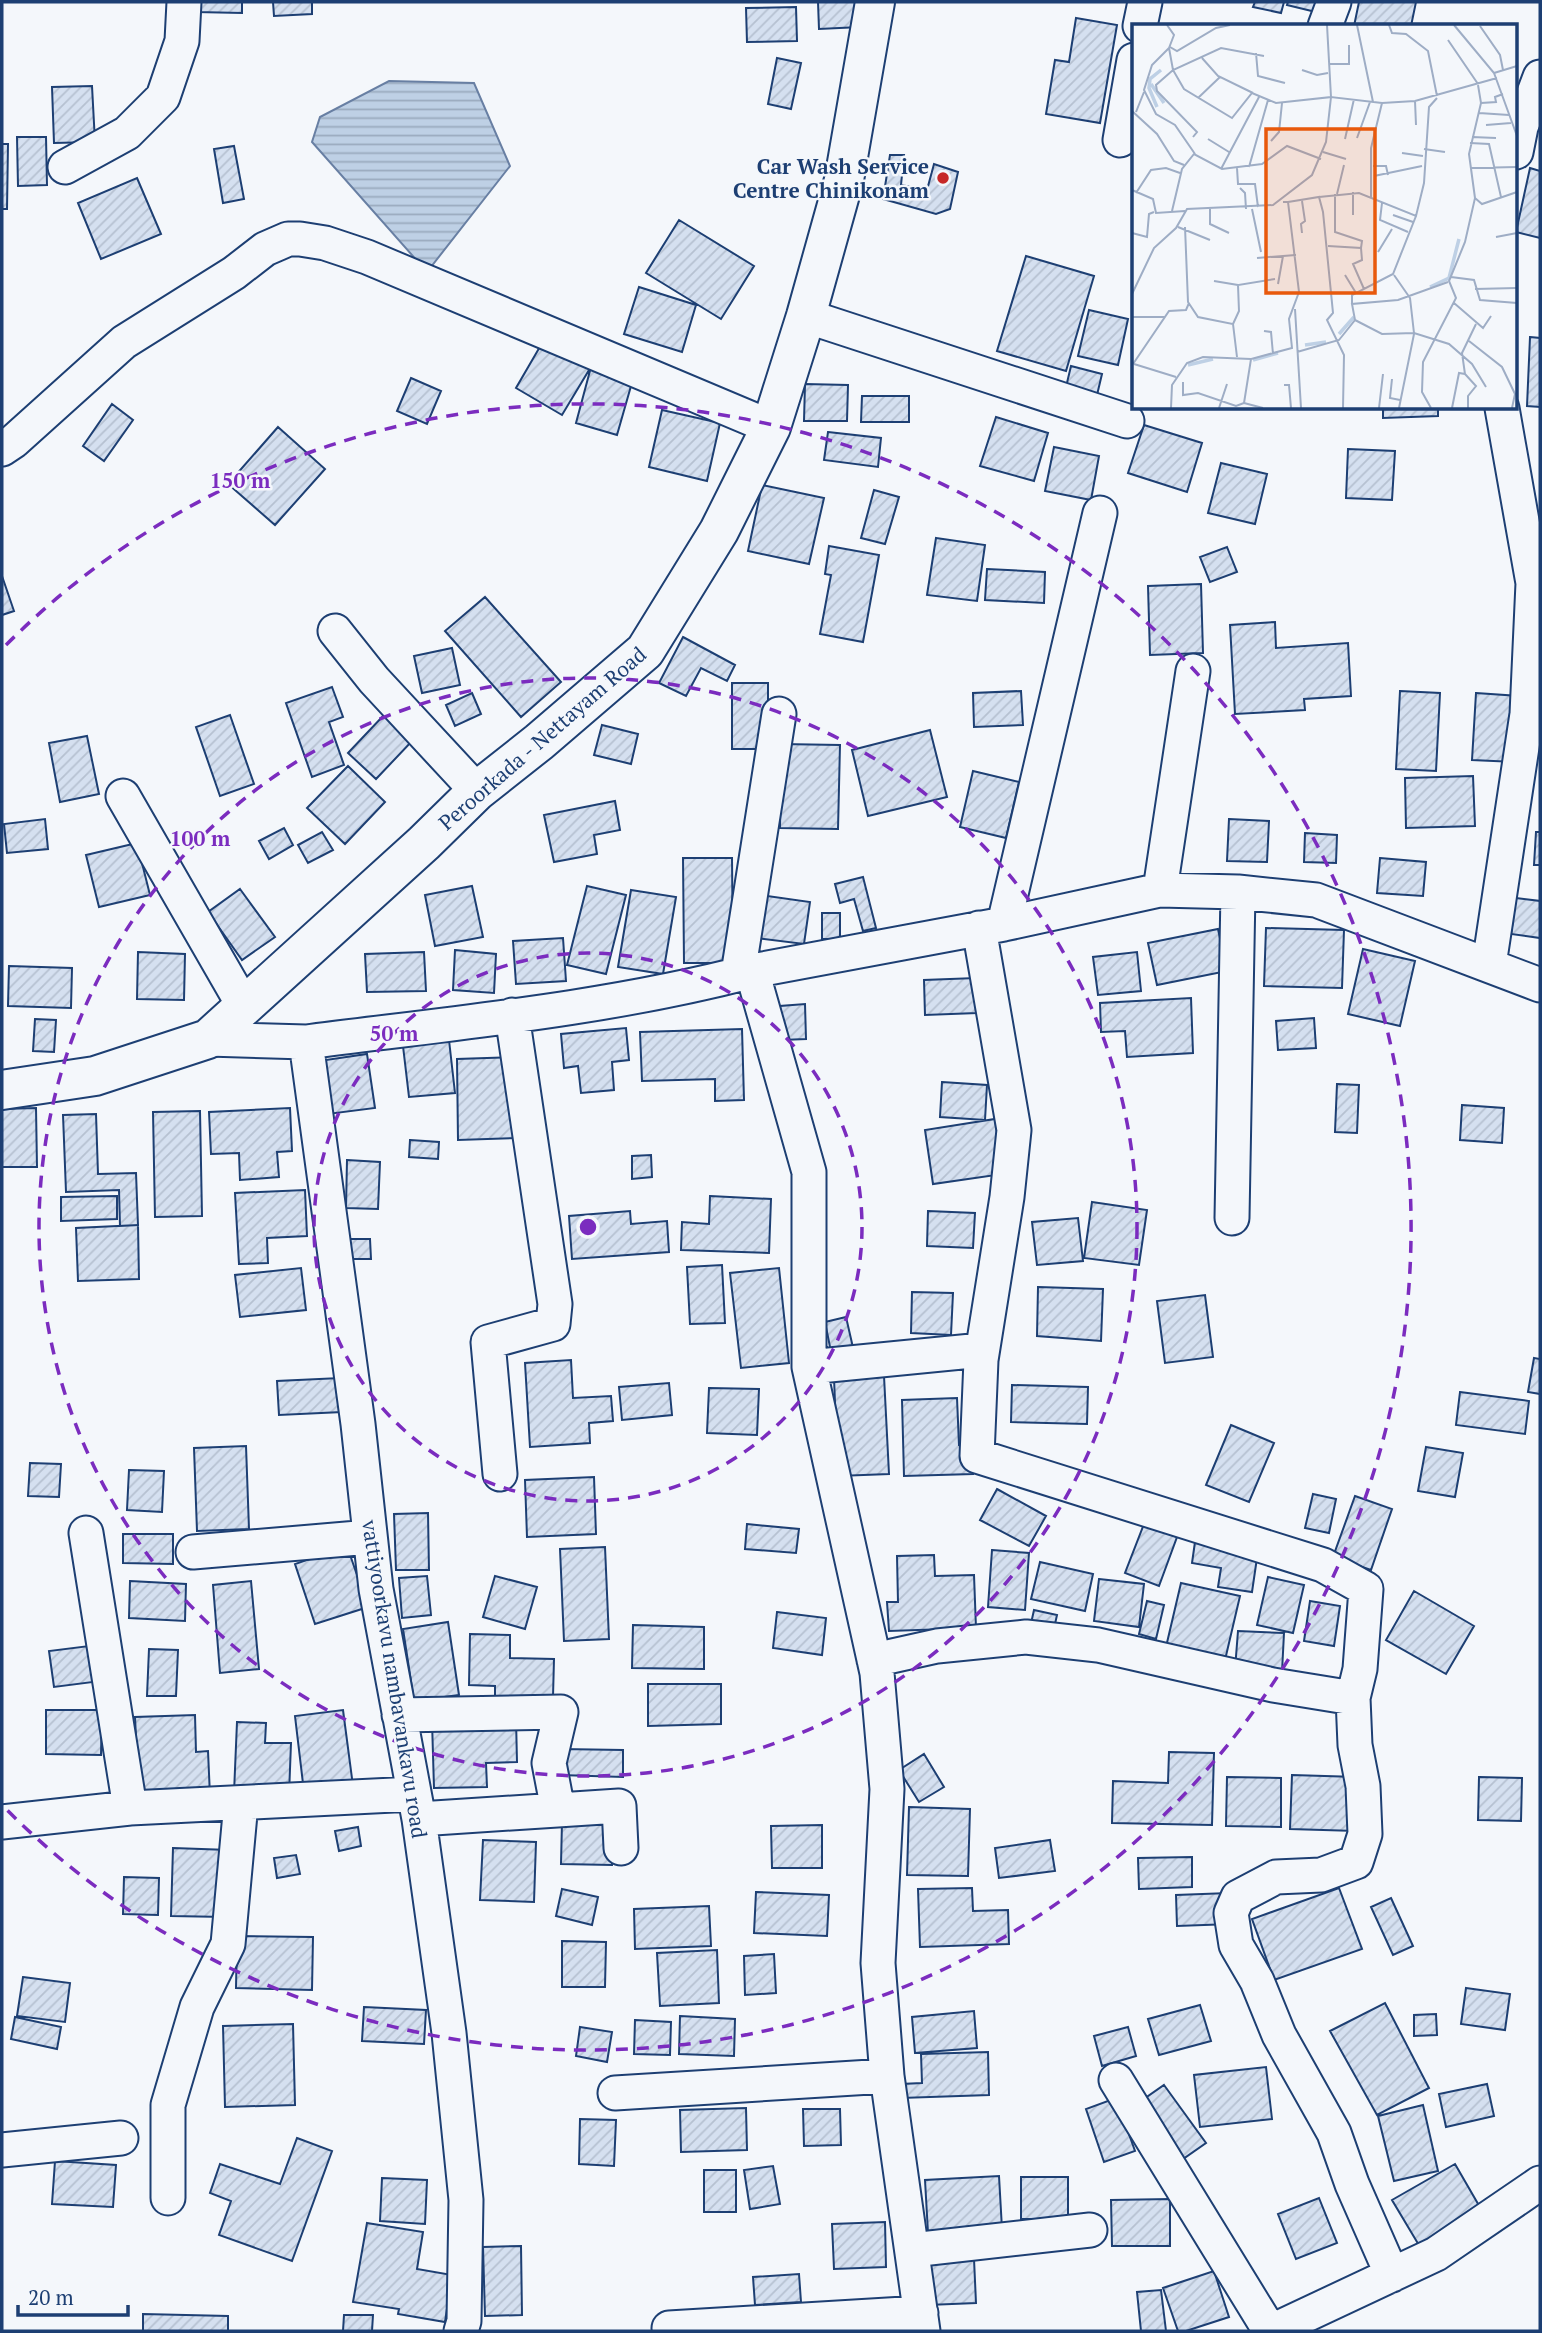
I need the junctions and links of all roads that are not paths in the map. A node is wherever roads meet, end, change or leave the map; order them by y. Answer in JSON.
{"nodes":[{"id":1,"x":184,"y":2,"type":"edge"},
{"id":2,"x":875,"y":2,"type":"edge"},
{"id":3,"x":1144,"y":2,"type":"edge"},
{"id":4,"x":1334,"y":2,"type":"edge"},
{"id":5,"x":1140,"y":24,"type":"edge"},
{"id":6,"x":1326,"y":24,"type":"edge"},
{"id":7,"x":1132,"y":71,"type":"edge"},
{"id":8,"x":1540,"y":77,"type":"edge"},
{"id":9,"x":1120,"y":140,"type":"dead end"},
{"id":10,"x":1518,"y":142,"type":"edge"},
{"id":11,"x":65,"y":167,"type":"dead end"},
{"id":12,"x":806,"y":316,"type":"junction"},
{"id":13,"x":1503,"y":410,"type":"edge"},
{"id":14,"x":1127,"y":421,"type":"dead end"},
{"id":15,"x":771,"y":427,"type":"junction"},
{"id":16,"x":2,"y":449,"type":"edge"},
{"id":17,"x":1100,"y":513,"type":"dead end"},
{"id":18,"x":1532,"y":525,"type":"edge"},
{"id":19,"x":335,"y":631,"type":"dead end"},
{"id":20,"x":1193,"y":671,"type":"dead end"},
{"id":21,"x":1535,"y":671,"type":"edge"},
{"id":22,"x":779,"y":714,"type":"dead end"},
{"id":23,"x":477,"y":791,"type":"junction"},
{"id":24,"x":123,"y":796,"type":"dead end"},
{"id":25,"x":1160,"y":890,"type":"junction"},
{"id":26,"x":1238,"y":892,"type":"junction"},
{"id":27,"x":992,"y":926,"type":"junction"},
{"id":28,"x":1489,"y":965,"type":"junction"},
{"id":29,"x":745,"y":972,"type":"junction"},
{"id":30,"x":1540,"y":985,"type":"edge"},
{"id":31,"x":244,"y":1007,"type":"junction"},
{"id":32,"x":512,"y":1015,"type":"junction"},
{"id":33,"x":208,"y":1039,"type":"junction"},
{"id":34,"x":306,"y":1042,"type":"junction"},
{"id":35,"x":2,"y":1090,"type":"edge"},
{"id":36,"x":1232,"y":1217,"type":"dead end"},
{"id":37,"x":982,"y":1350,"type":"junction"},
{"id":38,"x":809,"y":1367,"type":"junction"},
{"id":39,"x":500,"y":1474,"type":"dead end"},
{"id":40,"x":86,"y":1532,"type":"dead end"},
{"id":41,"x":370,"y":1537,"type":"junction"},
{"id":42,"x":193,"y":1552,"type":"dead end"},
{"id":43,"x":874,"y":1660,"type":"junction"},
{"id":44,"x":1353,"y":1698,"type":"junction"},
{"id":45,"x":399,"y":1715,"type":"junction"},
{"id":46,"x":241,"y":1803,"type":"junction"},
{"id":47,"x":416,"y":1806,"type":"junction"},
{"id":48,"x":130,"y":1808,"type":"junction"},
{"id":49,"x":558,"y":1810,"type":"junction"},
{"id":50,"x":2,"y":1822,"type":"edge"},
{"id":51,"x":621,"y":1847,"type":"dead end"},
{"id":52,"x":887,"y":2076,"type":"junction"},
{"id":53,"x":1116,"y":2080,"type":"dead end"},
{"id":54,"x":615,"y":2093,"type":"dead end"},
{"id":55,"x":121,"y":2138,"type":"dead end"},
{"id":56,"x":2,"y":2150,"type":"edge"},
{"id":57,"x":1540,"y":2183,"type":"edge"},
{"id":58,"x":168,"y":2198,"type":"dead end"},
{"id":59,"x":1090,"y":2230,"type":"dead end"},
{"id":60,"x":912,"y":2250,"type":"junction"},
{"id":61,"x":1392,"y":2275,"type":"junction"},
{"id":62,"x":922,"y":2322,"type":"edge"},
{"id":63,"x":669,"y":2328,"type":"dead end"},
{"id":64,"x":461,"y":2331,"type":"edge"},
{"id":65,"x":1271,"y":2331,"type":"edge"}],
"edges":[{"from":1,"to":11,"type":"street"},
{"from":2,"to":12,"type":"street","name":"Peroorkada - Nettayam Road"},
{"from":3,"to":5,"type":"street"},
{"from":4,"to":6,"type":"street"},
{"from":7,"to":9,"type":"street"},
{"from":8,"to":10,"type":"street"},
{"from":12,"to":14,"type":"street"},
{"from":12,"to":15,"type":"street","name":"Peroorkada - Nettayam Road"},
{"from":13,"to":18,"type":"street"},
{"from":15,"to":16,"type":"street"},
{"from":15,"to":23,"type":"street","name":"Peroorkada - Nettayam Road"},
{"from":17,"to":27,"type":"street"},
{"from":18,"to":21,"type":"street"},
{"from":19,"to":23,"type":"street"},
{"from":20,"to":25,"type":"street"},
{"from":21,"to":28,"type":"street"},
{"from":22,"to":29,"type":"street"},
{"from":23,"to":31,"type":"street","name":"Peroorkada - Nettayam Road"},
{"from":24,"to":31,"type":"street"},
{"from":25,"to":26,"type":"street"},
{"from":25,"to":27,"type":"street"},
{"from":26,"to":28,"type":"street"},
{"from":26,"to":36,"type":"street"},
{"from":27,"to":29,"type":"street"},
{"from":27,"to":37,"type":"street"},
{"from":28,"to":30,"type":"street"},
{"from":29,"to":32,"type":"street"},
{"from":29,"to":38,"type":"street"},
{"from":31,"to":33,"type":"street","name":"Peroorkada - Nettayam Road"},
{"from":32,"to":34,"type":"street"},
{"from":32,"to":39,"type":"street"},
{"from":33,"to":34,"type":"street"},
{"from":33,"to":35,"type":"street","name":"Peroorkada - Nettayam Road"},
{"from":34,"to":41,"type":"street","name":"vattiyoorkavu nambavankavu road"},
{"from":37,"to":38,"type":"street"},
{"from":37,"to":44,"type":"street"},
{"from":38,"to":43,"type":"street"},
{"from":40,"to":48,"type":"street"},
{"from":41,"to":42,"type":"street"},
{"from":41,"to":45,"type":"street","name":"vattiyoorkavu nambavankavu road"},
{"from":43,"to":44,"type":"street"},
{"from":43,"to":52,"type":"street"},
{"from":44,"to":61,"type":"street"},
{"from":45,"to":47,"type":"street","name":"vattiyoorkavu nambavankavu road"},
{"from":45,"to":49,"type":"street"},
{"from":46,"to":47,"type":"street"},
{"from":46,"to":48,"type":"street"},
{"from":46,"to":58,"type":"street"},
{"from":47,"to":49,"type":"street"},
{"from":47,"to":64,"type":"street","name":"vattiyoorkavu nambavankavu road"},
{"from":48,"to":50,"type":"street"},
{"from":49,"to":51,"type":"street"},
{"from":52,"to":54,"type":"street"},
{"from":52,"to":60,"type":"street"},
{"from":53,"to":65,"type":"street"},
{"from":55,"to":56,"type":"street"},
{"from":57,"to":61,"type":"street"},
{"from":59,"to":60,"type":"street"},
{"from":60,"to":62,"type":"street"},
{"from":61,"to":65,"type":"street"},
{"from":62,"to":63,"type":"street"}]}
